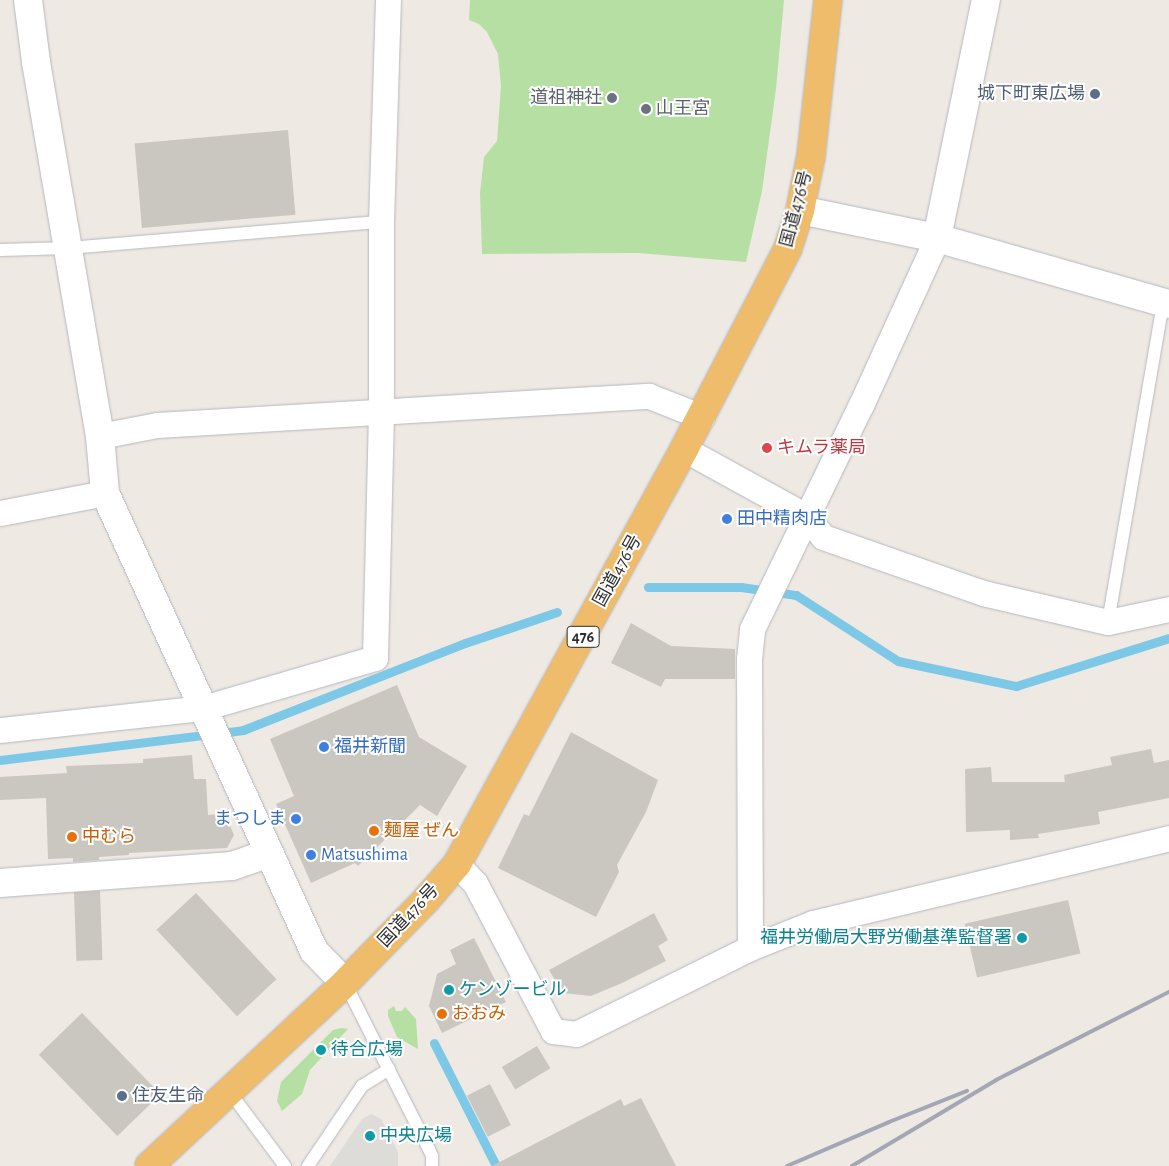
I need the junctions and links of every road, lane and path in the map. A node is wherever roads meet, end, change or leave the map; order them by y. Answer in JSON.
{"nodes":[{"id":1,"x":28,"y":0,"type":"edge"},
{"id":2,"x":388,"y":0,"type":"edge"},
{"id":3,"x":828,"y":0,"type":"edge"},
{"id":4,"x":986,"y":0,"type":"edge"},
{"id":5,"x":800,"y":210,"type":"junction"},
{"id":6,"x":381,"y":222,"type":"junction"},
{"id":7,"x":937,"y":238,"type":"junction"},
{"id":8,"x":69,"y":248,"type":"junction"},
{"id":9,"x":0,"y":250,"type":"edge"},
{"id":10,"x":1166,"y":303,"type":"edge"},
{"id":11,"x":381,"y":412,"type":"junction"},
{"id":12,"x":702,"y":417,"type":"junction"},
{"id":13,"x":100,"y":436,"type":"junction"},
{"id":14,"x":684,"y":449,"type":"junction"},
{"id":15,"x":105,"y":494,"type":"junction"},
{"id":16,"x":0,"y":514,"type":"edge"},
{"id":17,"x":806,"y":516,"type":"junction"},
{"id":18,"x":1169,"y":609,"type":"edge"},
{"id":19,"x":1108,"y":622,"type":"junction"},
{"id":20,"x":206,"y":714,"type":"junction"},
{"id":21,"x":0,"y":730,"type":"edge"},
{"id":22,"x":1169,"y":838,"type":"edge"},
{"id":23,"x":269,"y":852,"type":"junction"},
{"id":24,"x":457,"y":864,"type":"junction"},
{"id":25,"x":0,"y":883,"type":"edge"},
{"id":26,"x":750,"y":948,"type":"junction"},
{"id":27,"x":345,"y":983,"type":"junction"},
{"id":28,"x":389,"y":1070,"type":"junction"},
{"id":29,"x":229,"y":1090,"type":"junction"},
{"id":30,"x":149,"y":1166,"type":"edge"},
{"id":31,"x":285,"y":1166,"type":"edge"},
{"id":32,"x":308,"y":1166,"type":"edge"},
{"id":33,"x":432,"y":1166,"type":"edge"}],
"edges":[{"from":1,"to":8,"type":"street"},
{"from":2,"to":6,"type":"street"},
{"from":3,"to":5,"type":"highway","name":"国道476号","number":"476"},
{"from":4,"to":7,"type":"street"},
{"from":5,"to":7,"type":"street"},
{"from":5,"to":12,"type":"highway","name":"国道476号","number":"476"},
{"from":6,"to":8,"type":"lane"},
{"from":6,"to":11,"type":"street"},
{"from":7,"to":10,"type":"street"},
{"from":7,"to":17,"type":"street"},
{"from":8,"to":9,"type":"lane"},
{"from":8,"to":13,"type":"street"},
{"from":10,"to":19,"type":"lane"},
{"from":11,"to":12,"type":"street"},
{"from":11,"to":13,"type":"street"},
{"from":11,"to":20,"type":"street"},
{"from":12,"to":14,"type":"highway","name":"国道476号","number":"476"},
{"from":13,"to":15,"type":"street"},
{"from":14,"to":17,"type":"street"},
{"from":14,"to":24,"type":"highway","name":"国道476号","number":"476"},
{"from":15,"to":16,"type":"street"},
{"from":15,"to":20,"type":"street"},
{"from":17,"to":19,"type":"street"},
{"from":17,"to":26,"type":"street"},
{"from":18,"to":19,"type":"street"},
{"from":20,"to":21,"type":"street"},
{"from":20,"to":23,"type":"street"},
{"from":22,"to":26,"type":"street"},
{"from":23,"to":25,"type":"street"},
{"from":23,"to":27,"type":"street"},
{"from":24,"to":26,"type":"street"},
{"from":24,"to":27,"type":"highway","name":"国道476号","number":"476"},
{"from":27,"to":28,"type":"lane"},
{"from":27,"to":29,"type":"highway","name":"国道476号","number":"476"},
{"from":28,"to":32,"type":"lane"},
{"from":28,"to":33,"type":"lane"},
{"from":29,"to":30,"type":"highway","name":"国道476号","number":"476"},
{"from":29,"to":31,"type":"lane"}]}
